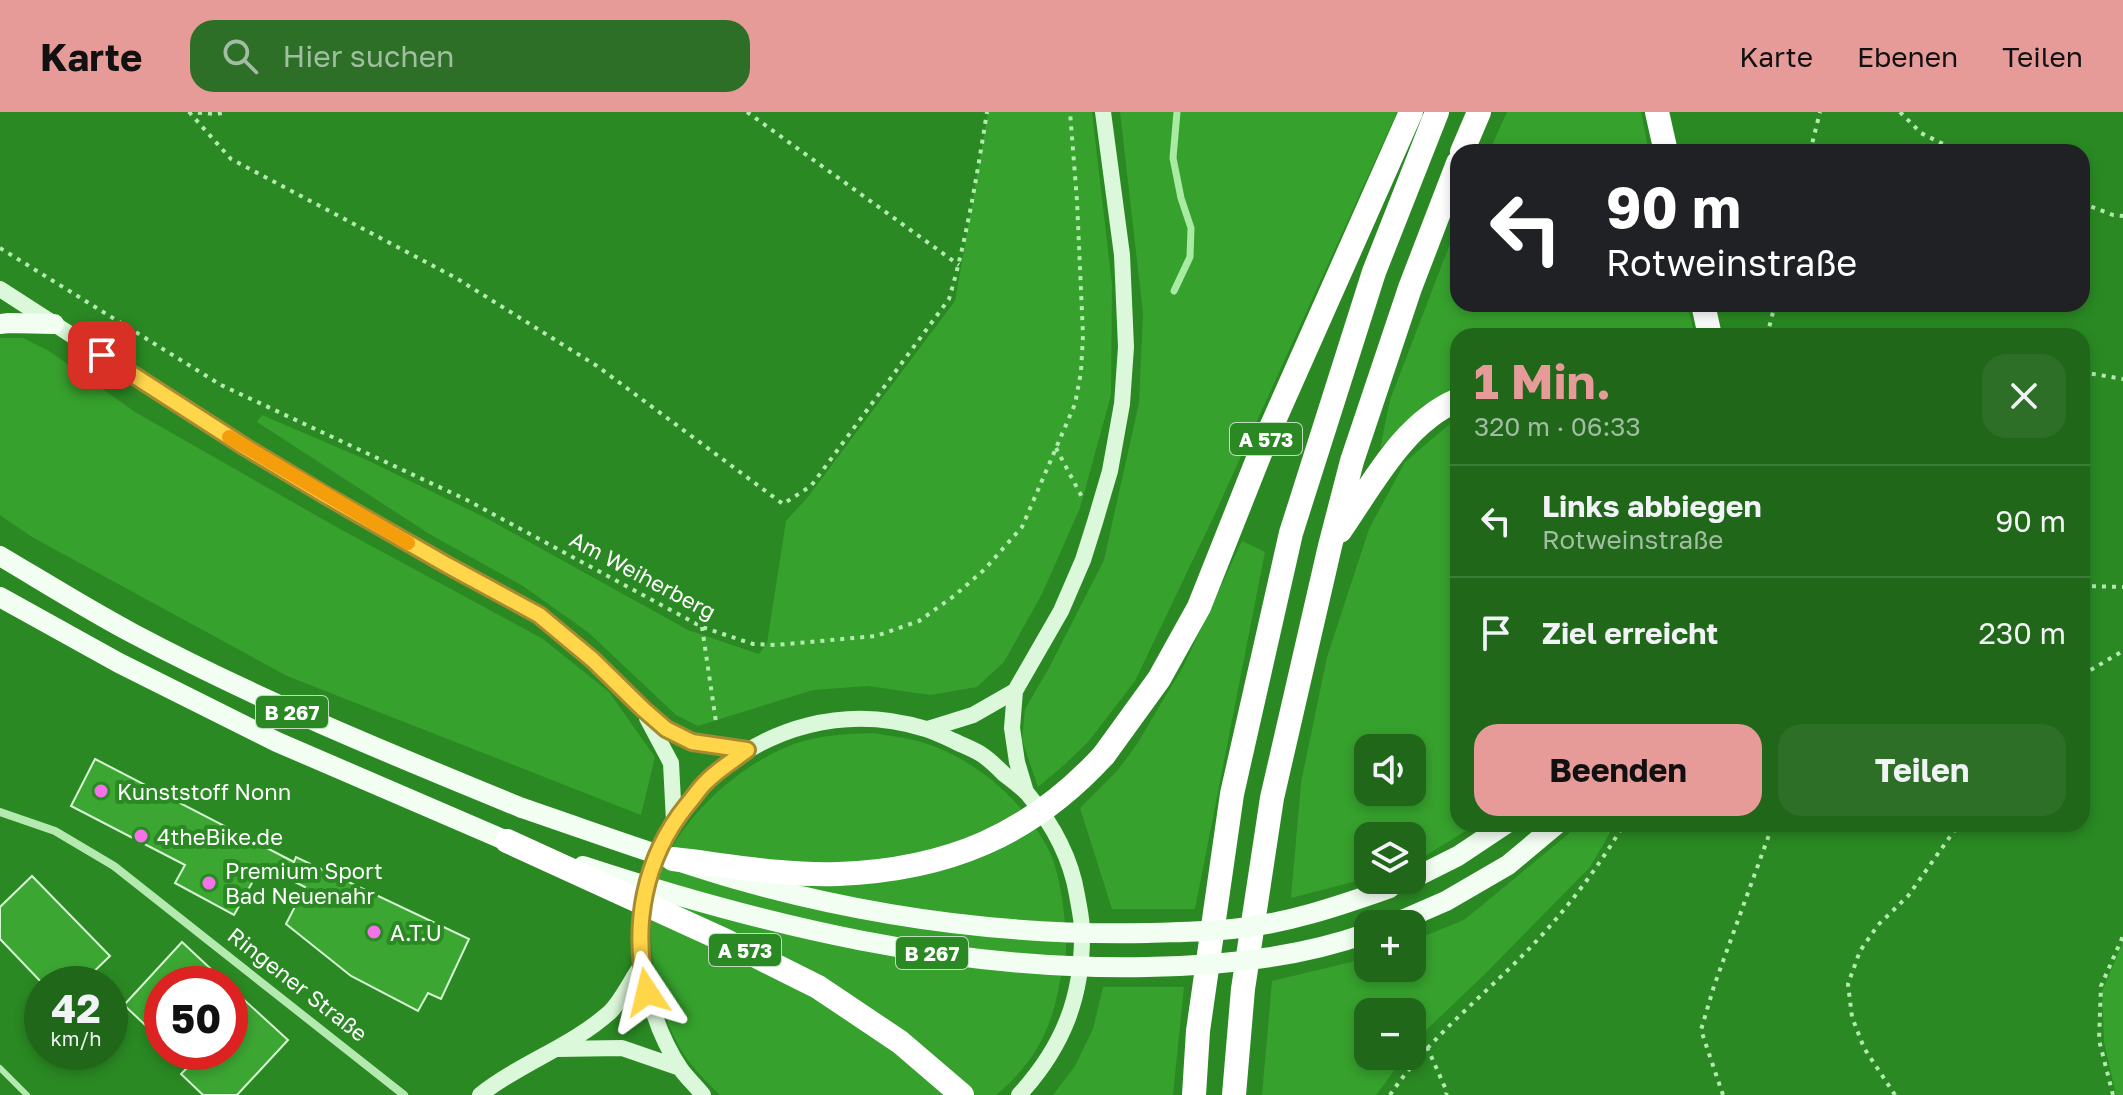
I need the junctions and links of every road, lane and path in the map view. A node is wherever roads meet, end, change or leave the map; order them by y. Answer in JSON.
{"nodes":[{"id":1,"x":188,"y":112,"type":"edge"},
{"id":2,"x":226,"y":112,"type":"edge"},
{"id":3,"x":747,"y":112,"type":"edge"},
{"id":4,"x":987,"y":112,"type":"edge"},
{"id":5,"x":1070,"y":112,"type":"edge"},
{"id":6,"x":1103,"y":112,"type":"edge"},
{"id":7,"x":1411,"y":112,"type":"edge"},
{"id":8,"x":1437,"y":112,"type":"edge"},
{"id":9,"x":1479,"y":112,"type":"edge"},
{"id":10,"x":1657,"y":112,"type":"edge"},
{"id":11,"x":1820,"y":112,"type":"edge"},
{"id":12,"x":1900,"y":112,"type":"edge"},
{"id":13,"x":1465,"y":144,"type":"edge"},
{"id":14,"x":1664,"y":144,"type":"edge"},
{"id":15,"x":1812,"y":144,"type":"edge"},
{"id":16,"x":1943,"y":144,"type":"edge"},
{"id":17,"x":1450,"y":184,"type":"edge"},
{"id":18,"x":2090,"y":206,"type":"edge"},
{"id":19,"x":2123,"y":216,"type":"edge"},
{"id":20,"x":0,"y":248,"type":"edge"},
{"id":21,"x":959,"y":265,"type":"junction"},
{"id":22,"x":0,"y":289,"type":"edge"},
{"id":23,"x":0,"y":324,"type":"edge"},
{"id":24,"x":54,"y":324,"type":"junction"},
{"id":25,"x":2090,"y":373,"type":"edge"},
{"id":26,"x":2123,"y":379,"type":"edge"},
{"id":27,"x":1450,"y":403,"type":"edge"},
{"id":28,"x":1056,"y":448,"type":"junction"},
{"id":29,"x":1095,"y":522,"type":"junction"},
{"id":30,"x":0,"y":542,"type":"edge"},
{"id":31,"x":1330,"y":546,"type":"junction"},
{"id":32,"x":0,"y":556,"type":"edge"},
{"id":33,"x":2090,"y":586,"type":"edge"},
{"id":34,"x":2123,"y":587,"type":"edge"},
{"id":35,"x":0,"y":597,"type":"edge"},
{"id":36,"x":71,"y":598,"type":"junction"},
{"id":37,"x":0,"y":614,"type":"edge"},
{"id":38,"x":702,"y":627,"type":"junction"},
{"id":39,"x":2123,"y":651,"type":"edge"},
{"id":40,"x":119,"y":663,"type":"junction"},
{"id":41,"x":2090,"y":670,"type":"edge"},
{"id":42,"x":1015,"y":691,"type":"junction"},
{"id":43,"x":643,"y":709,"type":"junction"},
{"id":44,"x":716,"y":722,"type":"dead end"},
{"id":45,"x":928,"y":729,"type":"junction"},
{"id":46,"x":747,"y":750,"type":"junction"},
{"id":47,"x":1026,"y":792,"type":"junction"},
{"id":48,"x":0,"y":812,"type":"edge"},
{"id":49,"x":674,"y":821,"type":"junction"},
{"id":50,"x":1494,"y":832,"type":"edge"},
{"id":51,"x":1547,"y":832,"type":"edge"},
{"id":52,"x":1619,"y":832,"type":"edge"},
{"id":53,"x":1770,"y":832,"type":"edge"},
{"id":54,"x":1953,"y":832,"type":"edge"},
{"id":55,"x":507,"y":841,"type":"junction"},
{"id":56,"x":673,"y":859,"type":"junction"},
{"id":57,"x":1426,"y":871,"type":"edge"},
{"id":58,"x":1371,"y":894,"type":"edge"},
{"id":59,"x":1426,"y":910,"type":"edge"},
{"id":60,"x":2123,"y":936,"type":"edge"},
{"id":61,"x":1354,"y":937,"type":"edge"},
{"id":62,"x":641,"y":966,"type":"junction"},
{"id":63,"x":1427,"y":1047,"type":"junction"},
{"id":64,"x":557,"y":1049,"type":"junction"},
{"id":65,"x":0,"y":1068,"type":"edge"},
{"id":66,"x":680,"y":1068,"type":"junction"},
{"id":67,"x":27,"y":1095,"type":"edge"},
{"id":68,"x":404,"y":1095,"type":"edge"},
{"id":69,"x":480,"y":1095,"type":"edge"},
{"id":70,"x":703,"y":1095,"type":"edge"},
{"id":71,"x":962,"y":1095,"type":"edge"},
{"id":72,"x":1019,"y":1095,"type":"edge"},
{"id":73,"x":1194,"y":1095,"type":"edge"},
{"id":74,"x":1234,"y":1095,"type":"edge"},
{"id":75,"x":1390,"y":1095,"type":"edge"},
{"id":76,"x":1446,"y":1095,"type":"edge"},
{"id":77,"x":1723,"y":1095,"type":"edge"},
{"id":78,"x":1895,"y":1095,"type":"edge"},
{"id":79,"x":2113,"y":1095,"type":"edge"}],
"edges":[{"from":1,"to":2,"type":"path"},
{"from":1,"to":21,"type":"path"},
{"from":3,"to":21,"type":"path"},
{"from":4,"to":21,"type":"path"},
{"from":5,"to":28,"type":"path","name":"Am Weiherberg"},
{"from":6,"to":29,"type":"main road"},
{"from":7,"to":56,"type":"highway","number":"A 573","bridge":true},
{"from":8,"to":73,"type":"highway","number":"A 573"},
{"from":9,"to":13,"type":"highway"},
{"from":10,"to":14,"type":"highway"},
{"from":11,"to":15,"type":"path"},
{"from":12,"to":16,"type":"path"},
{"from":17,"to":31,"type":"highway"},
{"from":18,"to":19,"type":"path"},
{"from":20,"to":38,"type":"path","name":"Am Weiherberg"},
{"from":22,"to":24,"type":"main road"},
{"from":23,"to":24,"type":"main road"},
{"from":24,"to":43,"type":"main road"},
{"from":25,"to":26,"type":"path"},
{"from":27,"to":31,"type":"highway"},
{"from":28,"to":29,"type":"path"},
{"from":28,"to":38,"type":"path","name":"Am Weiherberg"},
{"from":29,"to":42,"type":"main road"},
{"from":30,"to":36,"type":"main road","number":"B 267"},
{"from":31,"to":74,"type":"highway"},
{"from":32,"to":36,"type":"main road","number":"B 267"},
{"from":33,"to":34,"type":"path"},
{"from":35,"to":40,"type":"main road","number":"B 267"},
{"from":36,"to":56,"type":"main road","number":"B 267","bridge":true},
{"from":37,"to":40,"type":"main road"},
{"from":38,"to":44,"type":"path"},
{"from":39,"to":41,"type":"path"},
{"from":40,"to":55,"type":"main road","number":"B 267"},
{"from":42,"to":45,"type":"main road"},
{"from":42,"to":47,"type":"main road"},
{"from":43,"to":46,"type":"main road"},
{"from":43,"to":49,"type":"main road"},
{"from":45,"to":46,"type":"main road"},
{"from":45,"to":47,"type":"main road"},
{"from":46,"to":49,"type":"main road"},
{"from":47,"to":72,"type":"main road"},
{"from":48,"to":68,"type":"street","name":"Ringener Straße"},
{"from":49,"to":62,"type":"main road"},
{"from":50,"to":57,"type":"main road","number":"B 267"},
{"from":51,"to":59,"type":"main road"},
{"from":52,"to":63,"type":"path"},
{"from":53,"to":77,"type":"path"},
{"from":54,"to":78,"type":"path"},
{"from":55,"to":61,"type":"main road","number":"B 267","bridge":true},
{"from":55,"to":71,"type":"highway","number":"A 573","bridge":true},
{"from":56,"to":58,"type":"main road","number":"B 267","bridge":true},
{"from":60,"to":79,"type":"path"},
{"from":62,"to":64,"type":"main road"},
{"from":62,"to":66,"type":"main road"},
{"from":63,"to":75,"type":"path"},
{"from":63,"to":76,"type":"path"},
{"from":64,"to":66,"type":"main road"},
{"from":64,"to":69,"type":"main road"},
{"from":65,"to":67,"type":"lane"},
{"from":66,"to":70,"type":"main road"}]}
